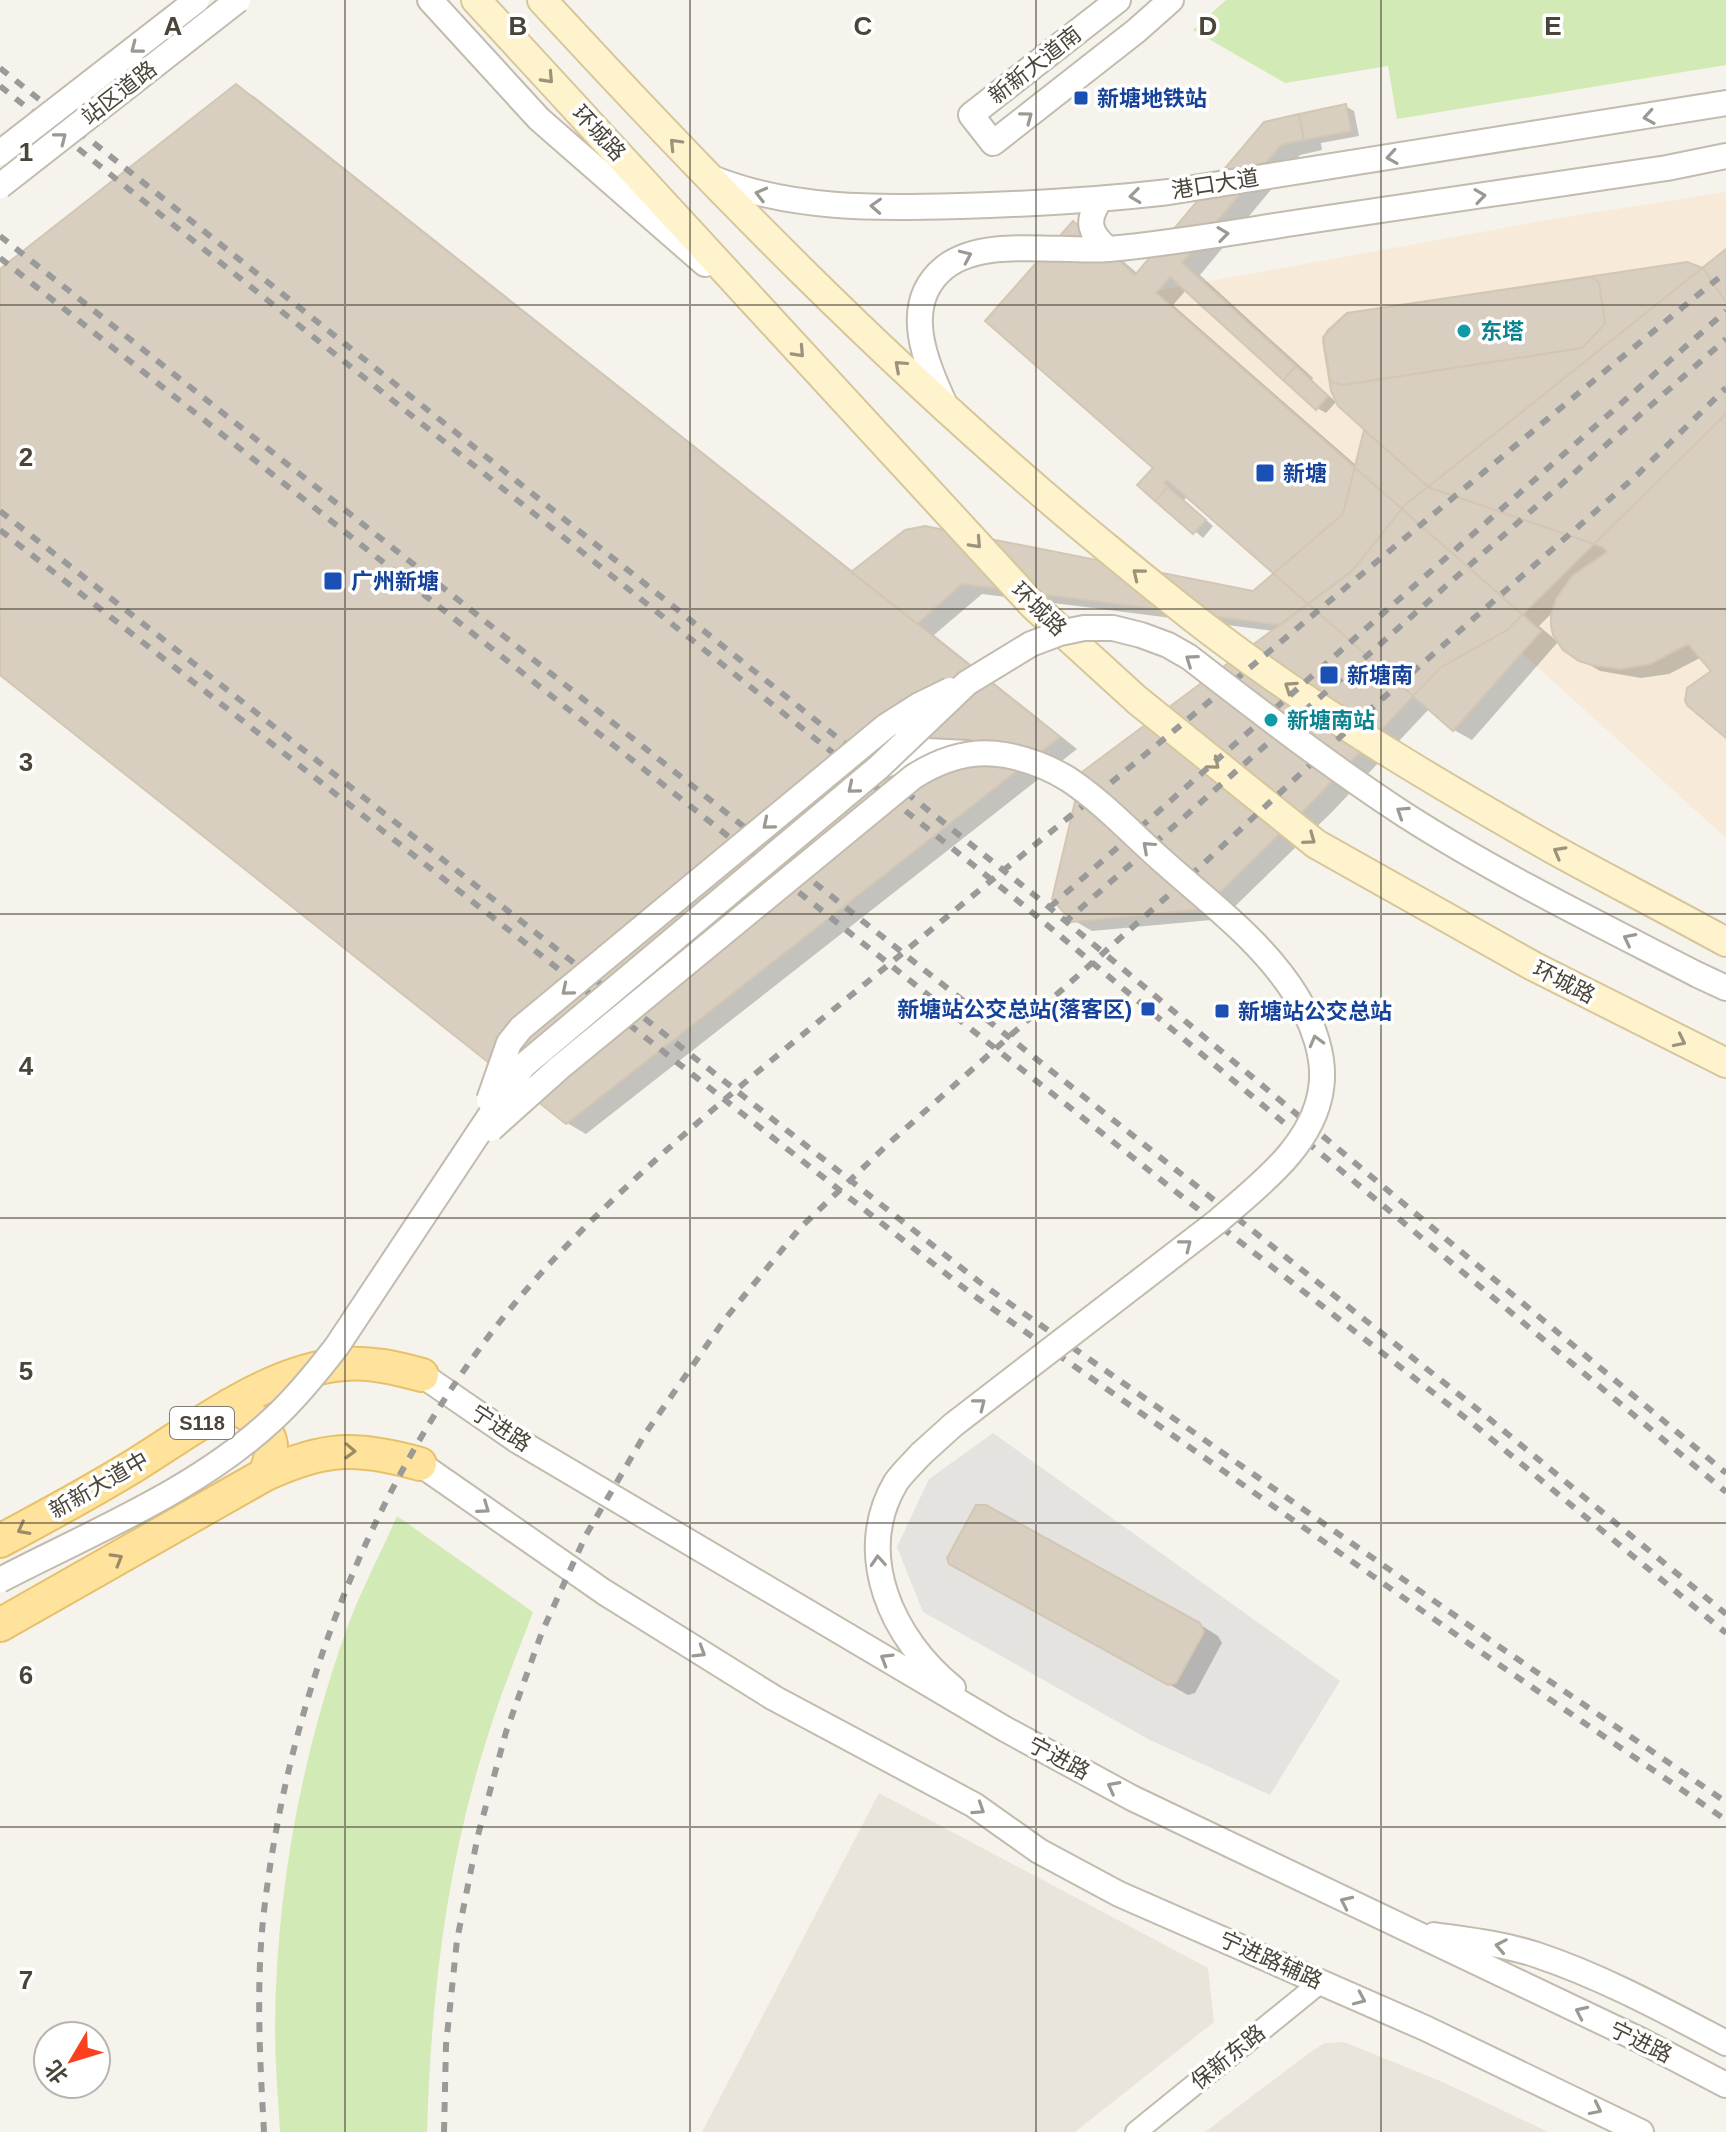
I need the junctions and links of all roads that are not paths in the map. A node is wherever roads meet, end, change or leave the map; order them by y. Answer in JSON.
{"nodes":[{"id":1,"x":197,"y":0,"type":"edge"},
{"id":2,"x":238,"y":0,"type":"edge"},
{"id":3,"x":430,"y":0,"type":"edge"},
{"id":4,"x":476,"y":0,"type":"edge"},
{"id":5,"x":542,"y":0,"type":"edge"},
{"id":6,"x":1118,"y":0,"type":"edge"},
{"id":7,"x":1171,"y":0,"type":"edge"},
{"id":8,"x":1726,"y":103,"type":"edge"},
{"id":9,"x":0,"y":153,"type":"edge"},
{"id":10,"x":1726,"y":156,"type":"edge"},
{"id":11,"x":704,"y":175,"type":"junction"},
{"id":12,"x":0,"y":186,"type":"edge"},
{"id":13,"x":1100,"y":200,"type":"junction"},
{"id":14,"x":1108,"y":249,"type":"junction"},
{"id":15,"x":765,"y":315,"type":"junction"},
{"id":16,"x":947,"y":409,"type":"junction"},
{"id":17,"x":967,"y":683,"type":"junction"},
{"id":18,"x":979,"y":754,"type":"junction"},
{"id":19,"x":879,"y":767,"type":"junction"},
{"id":20,"x":1726,"y":942,"type":"edge"},
{"id":21,"x":1726,"y":988,"type":"edge"},
{"id":22,"x":1726,"y":1063,"type":"edge"},
{"id":23,"x":481,"y":1127,"type":"junction"},
{"id":24,"x":453,"y":1170,"type":"junction"},
{"id":25,"x":422,"y":1375,"type":"joint"},
{"id":26,"x":230,"y":1405,"type":"junction"},
{"id":27,"x":420,"y":1464,"type":"joint"},
{"id":28,"x":264,"y":1475,"type":"junction"},
{"id":29,"x":0,"y":1541,"type":"edge"},
{"id":30,"x":0,"y":1580,"type":"edge"},
{"id":31,"x":0,"y":1625,"type":"edge"},
{"id":32,"x":1005,"y":1729,"type":"junction"},
{"id":33,"x":1406,"y":1930,"type":"junction"},
{"id":34,"x":1321,"y":1982,"type":"junction"},
{"id":35,"x":1726,"y":2043,"type":"edge"},
{"id":36,"x":1726,"y":2085,"type":"edge"},
{"id":37,"x":1136,"y":2132,"type":"edge"},
{"id":38,"x":1641,"y":2132,"type":"edge"}],
"edges":[{"from":1,"to":9,"type":"street","name":"站区道路","one_way":true,"bridge":true},
{"from":12,"to":2,"type":"street","name":"站区道路","one_way":true,"bridge":true},
{"from":3,"to":15,"type":"street"},
{"from":4,"to":15,"type":"main road","name":"环城路","one_way":true},
{"from":11,"to":5,"type":"main road","one_way":true},
{"from":6,"to":7,"type":"street","name":"新新大道南","one_way":true},
{"from":8,"to":13,"type":"street","name":"港口大道","one_way":true},
{"from":14,"to":10,"type":"street","one_way":true},
{"from":13,"to":11,"type":"street","name":"港口大道","one_way":true},
{"from":16,"to":11,"type":"main road","one_way":true},
{"from":13,"to":14,"type":"street"},
{"from":16,"to":14,"type":"street","one_way":true},
{"from":15,"to":22,"type":"main road","name":"环城路","one_way":true},
{"from":20,"to":16,"type":"main road","one_way":true},
{"from":17,"to":19,"type":"street","bridge":true},
{"from":21,"to":17,"type":"street","one_way":true,"bridge":true},
{"from":17,"to":23,"type":"street","one_way":true,"bridge":true},
{"from":18,"to":19,"type":"street","bridge":true},
{"from":18,"to":24,"type":"street","bridge":true},
{"from":32,"to":18,"type":"street","one_way":true,"bridge":true},
{"from":19,"to":23,"type":"street","one_way":true,"bridge":true},
{"from":23,"to":24,"type":"street","bridge":true},
{"from":24,"to":30,"type":"street","bridge":true},
{"from":25,"to":26,"type":"main road","name":"新新大道中","number":"S118"},
{"from":32,"to":25,"type":"street","name":"宁进路","one_way":true},
{"from":26,"to":28,"type":"main road"},
{"from":26,"to":29,"type":"main road","name":"新新大道中","number":"S118","one_way":true},
{"from":28,"to":27,"type":"main road","one_way":true},
{"from":27,"to":34,"type":"street","name":"宁进路辅路","one_way":true},
{"from":31,"to":28,"type":"main road","one_way":true},
{"from":33,"to":32,"type":"street","name":"宁进路","one_way":true},
{"from":35,"to":33,"type":"street","one_way":true},
{"from":36,"to":33,"type":"street","name":"宁进路","one_way":true},
{"from":34,"to":37,"type":"street","name":"保新东路"},
{"from":34,"to":38,"type":"street","name":"宁进路辅路","one_way":true}]}
